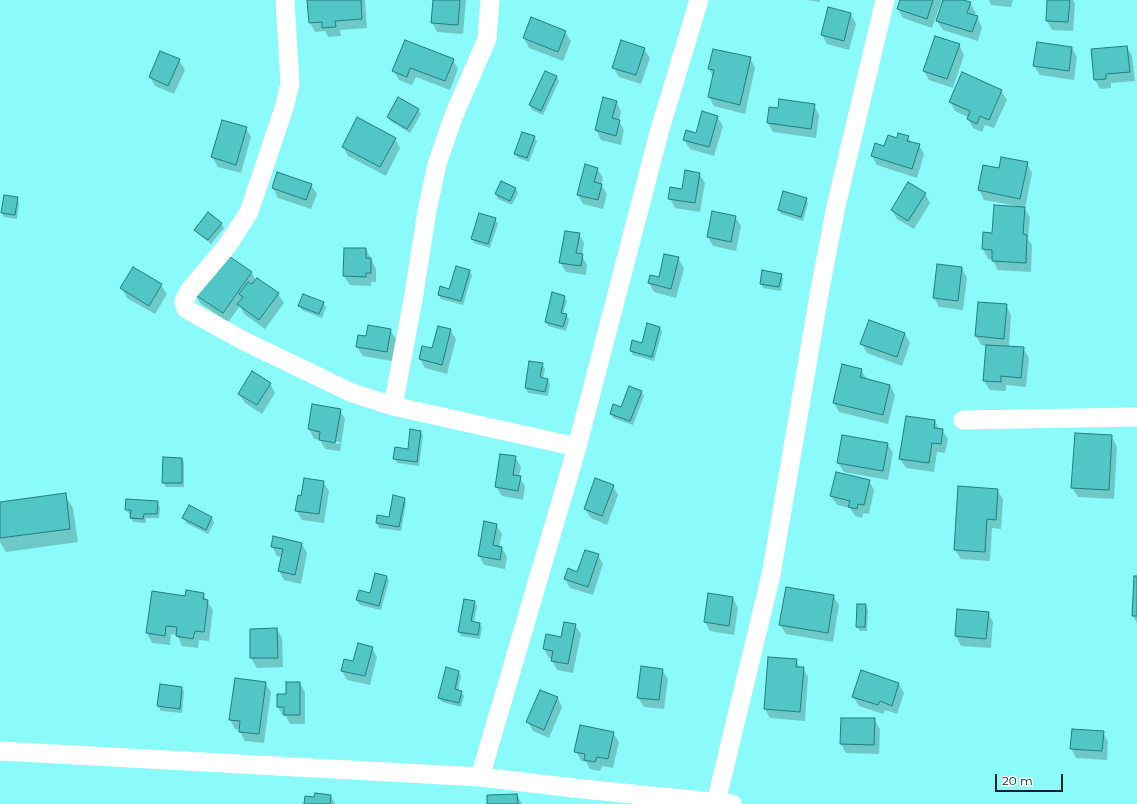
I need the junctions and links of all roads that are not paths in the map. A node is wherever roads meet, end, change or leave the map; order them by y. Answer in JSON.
{"nodes":[{"id":1,"x":285,"y":0,"type":"edge"},
{"id":2,"x":490,"y":0,"type":"edge"},
{"id":3,"x":699,"y":0,"type":"edge"},
{"id":4,"x":885,"y":0,"type":"edge"},
{"id":5,"x":393,"y":406,"type":"junction"},
{"id":6,"x":1137,"y":417,"type":"edge"},
{"id":7,"x":963,"y":420,"type":"dead end"},
{"id":8,"x":577,"y":447,"type":"junction"},
{"id":9,"x":0,"y":751,"type":"edge"},
{"id":10,"x":480,"y":777,"type":"junction"},
{"id":11,"x":581,"y":796,"type":"edge"},
{"id":12,"x":724,"y":803,"type":"edge"}],
"edges":[{"from":1,"to":5,"type":"street"},
{"from":2,"to":5,"type":"street"},
{"from":3,"to":8,"type":"street"},
{"from":4,"to":12,"type":"street"},
{"from":5,"to":8,"type":"street"},
{"from":6,"to":7,"type":"street"},
{"from":8,"to":10,"type":"street"},
{"from":9,"to":10,"type":"street"},
{"from":10,"to":11,"type":"street"},
{"from":11,"to":12,"type":"street"}]}
